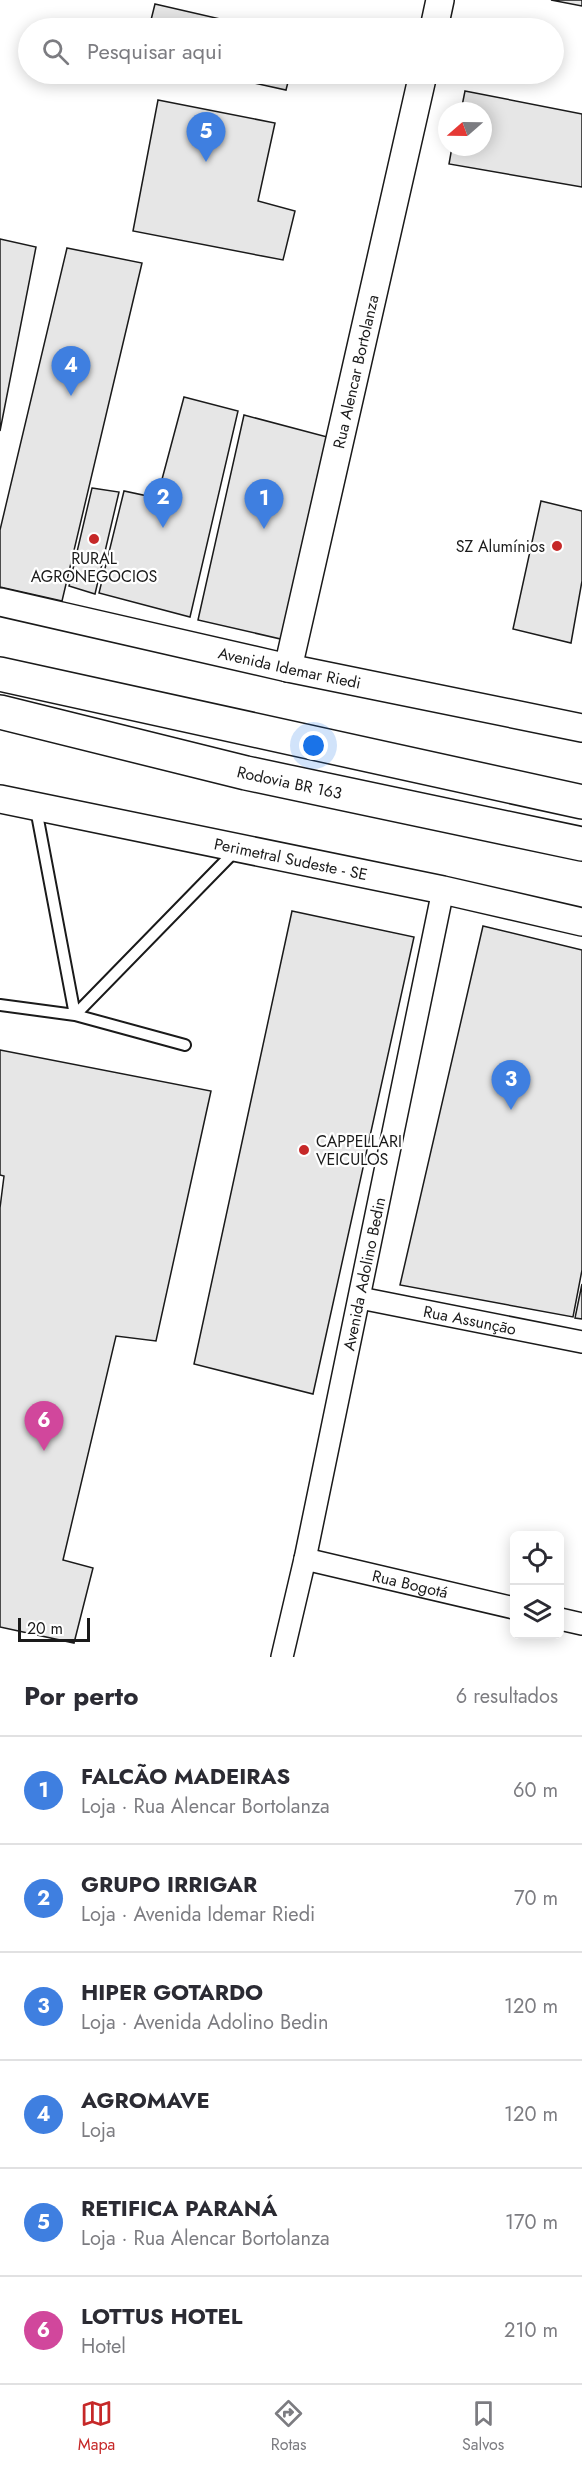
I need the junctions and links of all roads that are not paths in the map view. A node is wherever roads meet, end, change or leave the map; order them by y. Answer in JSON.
{"nodes":[{"id":1,"x":440,"y":0,"type":"edge"},
{"id":2,"x":436,"y":18,"type":"edge"},
{"id":3,"x":421,"y":84,"type":"edge"},
{"id":4,"x":0,"y":602,"type":"edge"},
{"id":5,"x":288,"y":668,"type":"junction"},
{"id":6,"x":0,"y":674,"type":"edge"},
{"id":7,"x":0,"y":712,"type":"edge"},
{"id":8,"x":582,"y":728,"type":"edge"},
{"id":9,"x":0,"y":799,"type":"edge"},
{"id":10,"x":582,"y":802,"type":"edge"},
{"id":11,"x":35,"y":808,"type":"junction"},
{"id":12,"x":582,"y":844,"type":"edge"},
{"id":13,"x":237,"y":848,"type":"junction"},
{"id":14,"x":444,"y":890,"type":"junction"},
{"id":15,"x":582,"y":922,"type":"edge"},
{"id":16,"x":0,"y":1005,"type":"edge"},
{"id":17,"x":75,"y":1015,"type":"junction"},
{"id":18,"x":186,"y":1045,"type":"dead end"},
{"id":19,"x":360,"y":1298,"type":"junction"},
{"id":20,"x":582,"y":1342,"type":"edge"},
{"id":21,"x":305,"y":1559,"type":"junction"},
{"id":22,"x":510,"y":1607,"type":"edge"},
{"id":23,"x":564,"y":1620,"type":"edge"},
{"id":24,"x":582,"y":1624,"type":"edge"},
{"id":25,"x":282,"y":1657,"type":"edge"}],
"edges":[{"from":1,"to":2,"type":"street"},
{"from":3,"to":5,"type":"street","name":"Rua Alencar Bortolanza"},
{"from":4,"to":5,"type":"street","name":"Avenida Idemar Riedi"},
{"from":5,"to":8,"type":"street","name":"Avenida Idemar Riedi"},
{"from":6,"to":10,"type":"highway"},
{"from":7,"to":12,"type":"highway","name":"Rodovia BR 163"},
{"from":9,"to":11,"type":"street","name":"Perimetral Sudeste - SE"},
{"from":11,"to":13,"type":"street","name":"Perimetral Sudeste - SE"},
{"from":11,"to":17,"type":"lane"},
{"from":13,"to":14,"type":"street","name":"Perimetral Sudeste - SE"},
{"from":13,"to":17,"type":"lane"},
{"from":14,"to":15,"type":"street","name":"Perimetral Sudeste - SE"},
{"from":14,"to":19,"type":"street","name":"Avenida Adolino Bedin"},
{"from":16,"to":17,"type":"lane"},
{"from":17,"to":18,"type":"lane"},
{"from":19,"to":20,"type":"street","name":"Rua Assunção"},
{"from":19,"to":21,"type":"street","name":"Avenida Adolino Bedin"},
{"from":21,"to":22,"type":"street","name":"Rua Bogotá"},
{"from":21,"to":25,"type":"street","name":"Avenida Adolino Bedin"},
{"from":23,"to":24,"type":"street"}]}
